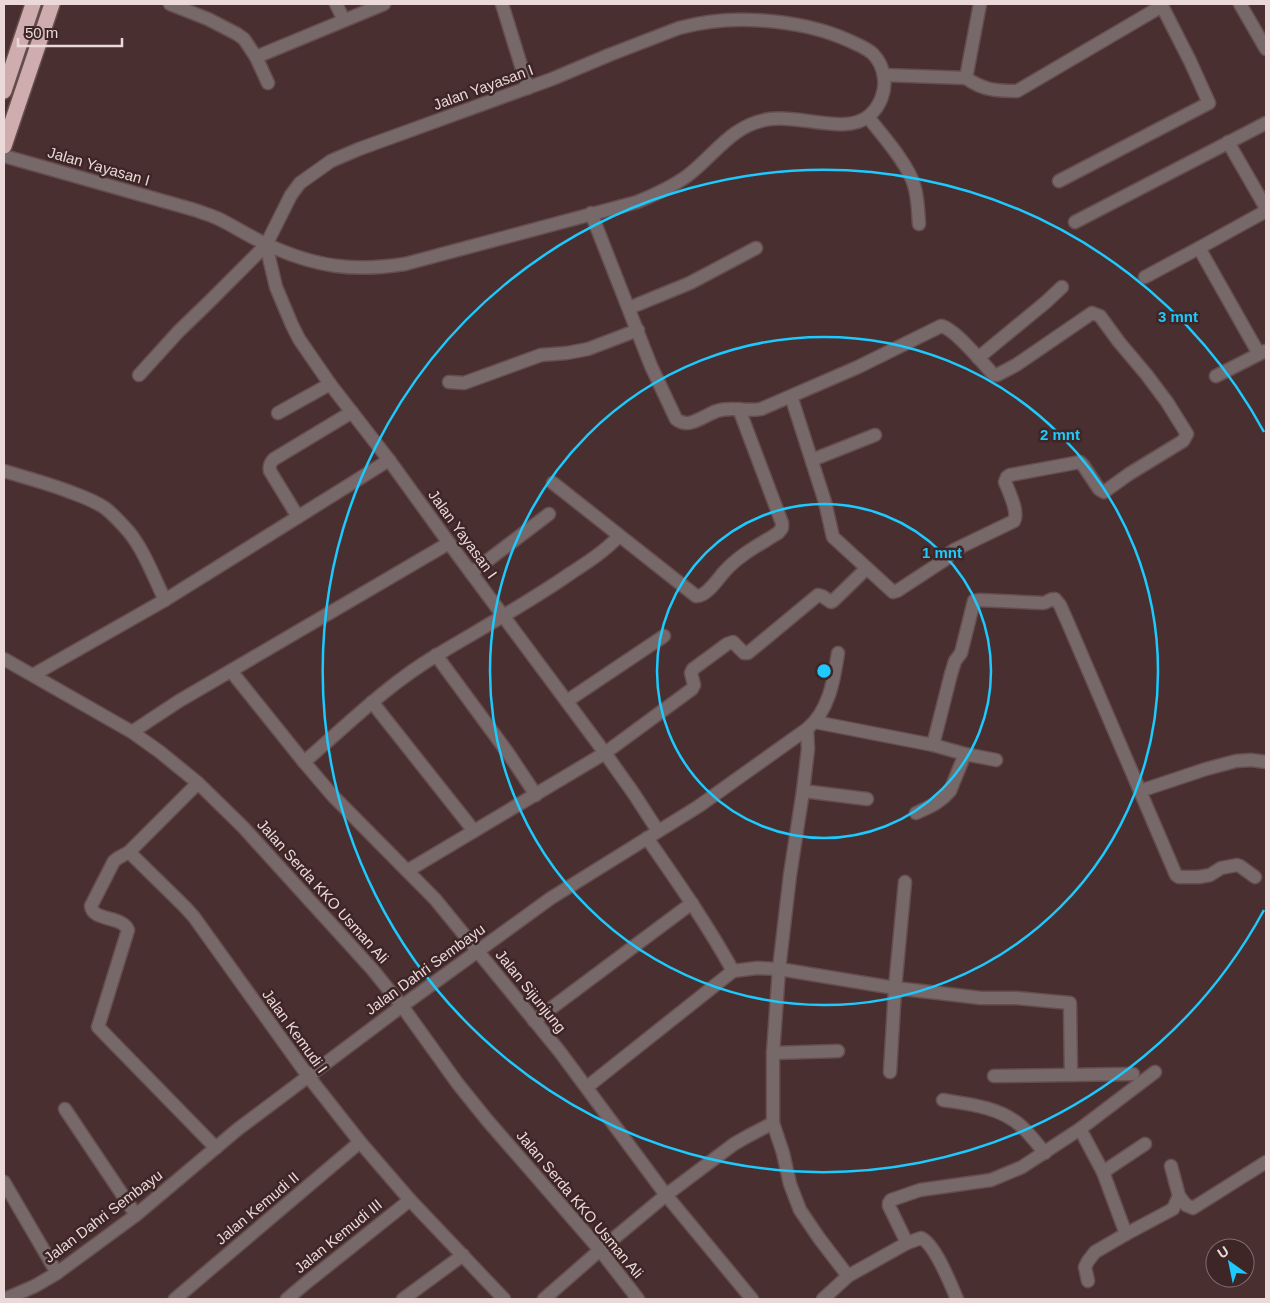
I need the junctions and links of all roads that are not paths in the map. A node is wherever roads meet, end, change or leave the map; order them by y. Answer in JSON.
{"nodes":[{"id":1,"x":33,"y":4,"type":"edge"},
{"id":2,"x":52,"y":4,"type":"edge"},
{"id":3,"x":170,"y":4,"type":"edge"},
{"id":4,"x":336,"y":4,"type":"edge"},
{"id":5,"x":384,"y":4,"type":"edge"},
{"id":6,"x":502,"y":4,"type":"edge"},
{"id":7,"x":980,"y":4,"type":"edge"},
{"id":8,"x":1163,"y":4,"type":"edge"},
{"id":9,"x":1240,"y":4,"type":"edge"},
{"id":10,"x":344,"y":20,"type":"junction"},
{"id":11,"x":1266,"y":49,"type":"edge"},
{"id":12,"x":256,"y":57,"type":"junction"},
{"id":13,"x":884,"y":75,"type":"junction"},
{"id":14,"x":963,"y":78,"type":"junction"},
{"id":15,"x":268,"y":83,"type":"dead end"},
{"id":16,"x":528,"y":88,"type":"junction"},
{"id":17,"x":4,"y":91,"type":"edge"},
{"id":18,"x":868,"y":117,"type":"junction"},
{"id":19,"x":1266,"y":123,"type":"edge"},
{"id":20,"x":1228,"y":142,"type":"junction"},
{"id":21,"x":4,"y":146,"type":"edge"},
{"id":22,"x":4,"y":156,"type":"edge"},
{"id":23,"x":1059,"y":181,"type":"dead end"},
{"id":24,"x":1266,"y":209,"type":"edge"},
{"id":25,"x":591,"y":213,"type":"junction"},
{"id":26,"x":1075,"y":222,"type":"dead end"},
{"id":27,"x":919,"y":224,"type":"dead end"},
{"id":28,"x":266,"y":245,"type":"junction"},
{"id":29,"x":756,"y":248,"type":"dead end"},
{"id":30,"x":1199,"y":248,"type":"junction"},
{"id":31,"x":1145,"y":277,"type":"dead end"},
{"id":32,"x":1062,"y":287,"type":"dead end"},
{"id":33,"x":629,"y":308,"type":"junction"},
{"id":34,"x":638,"y":330,"type":"junction"},
{"id":35,"x":1263,"y":352,"type":"edge"},
{"id":36,"x":978,"y":358,"type":"junction"},
{"id":37,"x":139,"y":375,"type":"dead end"},
{"id":38,"x":1216,"y":376,"type":"dead end"},
{"id":39,"x":449,"y":382,"type":"dead end"},
{"id":40,"x":330,"y":384,"type":"junction"},
{"id":41,"x":792,"y":396,"type":"junction"},
{"id":42,"x":739,"y":409,"type":"junction"},
{"id":43,"x":352,"y":412,"type":"junction"},
{"id":44,"x":278,"y":413,"type":"dead end"},
{"id":45,"x":875,"y":435,"type":"dead end"},
{"id":46,"x":389,"y":460,"type":"junction"},
{"id":47,"x":812,"y":460,"type":"junction"},
{"id":48,"x":4,"y":471,"type":"edge"},
{"id":49,"x":552,"y":483,"type":"dead end"},
{"id":50,"x":549,"y":514,"type":"dead end"},
{"id":51,"x":298,"y":517,"type":"junction"},
{"id":52,"x":619,"y":536,"type":"junction"},
{"id":53,"x":449,"y":543,"type":"junction"},
{"id":54,"x":866,"y":569,"type":"junction"},
{"id":55,"x":471,"y":572,"type":"junction"},
{"id":56,"x":165,"y":600,"type":"junction"},
{"id":57,"x":504,"y":616,"type":"junction"},
{"id":58,"x":664,"y":636,"type":"dead end"},
{"id":59,"x":838,"y":654,"type":"dead end"},
{"id":60,"x":436,"y":655,"type":"junction"},
{"id":61,"x":4,"y":659,"type":"edge"},
{"id":62,"x":231,"y":671,"type":"junction"},
{"id":63,"x":33,"y":675,"type":"junction"},
{"id":64,"x":567,"y":701,"type":"junction"},
{"id":65,"x":372,"y":702,"type":"junction"},
{"id":66,"x":811,"y":725,"type":"junction"},
{"id":67,"x":132,"y":732,"type":"junction"},
{"id":68,"x":933,"y":745,"type":"junction"},
{"id":69,"x":605,"y":753,"type":"junction"},
{"id":70,"x":965,"y":754,"type":"junction"},
{"id":71,"x":996,"y":760,"type":"dead end"},
{"id":72,"x":304,"y":762,"type":"junction"},
{"id":73,"x":1266,"y":762,"type":"edge"},
{"id":74,"x":198,"y":783,"type":"junction"},
{"id":75,"x":803,"y":791,"type":"junction"},
{"id":76,"x":1140,"y":791,"type":"junction"},
{"id":77,"x":536,"y":795,"type":"junction"},
{"id":78,"x":867,"y":799,"type":"dead end"},
{"id":79,"x":916,"y":813,"type":"dead end"},
{"id":80,"x":474,"y":831,"type":"junction"},
{"id":81,"x":658,"y":831,"type":"junction"},
{"id":82,"x":646,"y":838,"type":"junction"},
{"id":83,"x":129,"y":852,"type":"junction"},
{"id":84,"x":407,"y":871,"type":"junction"},
{"id":85,"x":1254,"y":876,"type":"dead end"},
{"id":86,"x":905,"y":882,"type":"dead end"},
{"id":87,"x":692,"y":903,"type":"junction"},
{"id":88,"x":478,"y":951,"type":"junction"},
{"id":89,"x":779,"y":969,"type":"junction"},
{"id":90,"x":733,"y":971,"type":"junction"},
{"id":91,"x":895,"y":988,"type":"junction"},
{"id":92,"x":402,"y":1006,"type":"junction"},
{"id":93,"x":534,"y":1021,"type":"junction"},
{"id":94,"x":838,"y":1051,"type":"dead end"},
{"id":95,"x":773,"y":1053,"type":"junction"},
{"id":96,"x":890,"y":1072,"type":"dead end"},
{"id":97,"x":1155,"y":1072,"type":"dead end"},
{"id":98,"x":1132,"y":1074,"type":"dead end"},
{"id":99,"x":1071,"y":1075,"type":"junction"},
{"id":100,"x":308,"y":1076,"type":"junction"},
{"id":101,"x":994,"y":1076,"type":"dead end"},
{"id":102,"x":587,"y":1087,"type":"junction"},
{"id":103,"x":943,"y":1100,"type":"dead end"},
{"id":104,"x":66,"y":1110,"type":"dead end"},
{"id":105,"x":773,"y":1123,"type":"junction"},
{"id":106,"x":1080,"y":1128,"type":"junction"},
{"id":107,"x":360,"y":1142,"type":"junction"},
{"id":108,"x":1145,"y":1144,"type":"dead end"},
{"id":109,"x":216,"y":1148,"type":"junction"},
{"id":110,"x":1045,"y":1153,"type":"junction"},
{"id":111,"x":1266,"y":1162,"type":"edge"},
{"id":112,"x":1171,"y":1166,"type":"dead end"},
{"id":113,"x":1103,"y":1172,"type":"junction"},
{"id":114,"x":4,"y":1182,"type":"edge"},
{"id":115,"x":666,"y":1195,"type":"junction"},
{"id":116,"x":1179,"y":1196,"type":"junction"},
{"id":117,"x":410,"y":1200,"type":"junction"},
{"id":118,"x":136,"y":1215,"type":"junction"},
{"id":119,"x":1126,"y":1234,"type":"junction"},
{"id":120,"x":907,"y":1243,"type":"junction"},
{"id":121,"x":600,"y":1250,"type":"junction"},
{"id":122,"x":463,"y":1255,"type":"junction"},
{"id":123,"x":58,"y":1274,"type":"junction"},
{"id":124,"x":848,"y":1276,"type":"junction"},
{"id":125,"x":1088,"y":1281,"type":"dead end"},
{"id":126,"x":24,"y":1296,"type":"edge"},
{"id":127,"x":5,"y":1299,"type":"edge"},
{"id":128,"x":175,"y":1299,"type":"edge"},
{"id":129,"x":287,"y":1299,"type":"edge"},
{"id":130,"x":403,"y":1299,"type":"edge"},
{"id":131,"x":504,"y":1299,"type":"edge"},
{"id":132,"x":544,"y":1299,"type":"edge"},
{"id":133,"x":638,"y":1299,"type":"edge"},
{"id":134,"x":752,"y":1299,"type":"edge"},
{"id":135,"x":822,"y":1299,"type":"edge"},
{"id":136,"x":957,"y":1299,"type":"edge"}],
"edges":[{"from":1,"to":17,"type":"highway"},
{"from":2,"to":21,"type":"highway"},
{"from":3,"to":12,"type":"street"},
{"from":4,"to":10,"type":"street"},
{"from":5,"to":10,"type":"street"},
{"from":6,"to":16,"type":"street"},
{"from":7,"to":14,"type":"street"},
{"from":8,"to":14,"type":"street"},
{"from":8,"to":23,"type":"street"},
{"from":9,"to":11,"type":"street"},
{"from":10,"to":12,"type":"street"},
{"from":12,"to":15,"type":"street"},
{"from":13,"to":14,"type":"street"},
{"from":13,"to":16,"type":"street","name":"Jalan Yayasan I"},
{"from":13,"to":18,"type":"street"},
{"from":16,"to":28,"type":"street","name":"Jalan Yayasan I"},
{"from":18,"to":25,"type":"street"},
{"from":18,"to":27,"type":"street"},
{"from":19,"to":20,"type":"street"},
{"from":20,"to":24,"type":"street"},
{"from":20,"to":26,"type":"street"},
{"from":22,"to":28,"type":"street","name":"Jalan Yayasan I"},
{"from":24,"to":30,"type":"street"},
{"from":25,"to":28,"type":"street"},
{"from":25,"to":33,"type":"street"},
{"from":28,"to":37,"type":"street"},
{"from":28,"to":40,"type":"street","name":"Jalan Yayasan I"},
{"from":29,"to":33,"type":"street"},
{"from":30,"to":31,"type":"street"},
{"from":30,"to":35,"type":"street"},
{"from":32,"to":36,"type":"street"},
{"from":33,"to":34,"type":"street"},
{"from":34,"to":39,"type":"street"},
{"from":34,"to":42,"type":"street"},
{"from":35,"to":38,"type":"street"},
{"from":36,"to":41,"type":"street"},
{"from":36,"to":54,"type":"street"},
{"from":40,"to":43,"type":"street","name":"Jalan Yayasan I"},
{"from":40,"to":44,"type":"street"},
{"from":41,"to":42,"type":"street"},
{"from":41,"to":47,"type":"street"},
{"from":42,"to":52,"type":"street"},
{"from":43,"to":46,"type":"street","name":"Jalan Yayasan I"},
{"from":43,"to":51,"type":"street"},
{"from":45,"to":47,"type":"street"},
{"from":46,"to":51,"type":"street"},
{"from":46,"to":53,"type":"street","name":"Jalan Yayasan I"},
{"from":47,"to":54,"type":"street"},
{"from":48,"to":56,"type":"street"},
{"from":49,"to":52,"type":"street"},
{"from":50,"to":55,"type":"street"},
{"from":51,"to":56,"type":"street"},
{"from":52,"to":57,"type":"street"},
{"from":53,"to":55,"type":"street","name":"Jalan Yayasan I"},
{"from":53,"to":62,"type":"street"},
{"from":54,"to":69,"type":"street"},
{"from":55,"to":57,"type":"street","name":"Jalan Yayasan I"},
{"from":56,"to":63,"type":"street"},
{"from":57,"to":60,"type":"street"},
{"from":57,"to":64,"type":"street","name":"Jalan Yayasan I"},
{"from":58,"to":64,"type":"street"},
{"from":59,"to":66,"type":"street","name":"Jalan Dahri Sembayu"},
{"from":60,"to":65,"type":"street"},
{"from":60,"to":77,"type":"street"},
{"from":61,"to":63,"type":"street","name":"Jalan Serda KKO Usman Ali"},
{"from":62,"to":67,"type":"street"},
{"from":62,"to":72,"type":"street","name":"Jalan Sijunjung"},
{"from":63,"to":67,"type":"street","name":"Jalan Serda KKO Usman Ali"},
{"from":64,"to":69,"type":"street","name":"Jalan Yayasan I"},
{"from":65,"to":72,"type":"street"},
{"from":65,"to":80,"type":"street"},
{"from":66,"to":68,"type":"street"},
{"from":66,"to":75,"type":"street"},
{"from":66,"to":81,"type":"street","name":"Jalan Dahri Sembayu"},
{"from":67,"to":74,"type":"street","name":"Jalan Serda KKO Usman Ali"},
{"from":68,"to":70,"type":"street"},
{"from":68,"to":76,"type":"street"},
{"from":69,"to":77,"type":"street"},
{"from":69,"to":81,"type":"street","name":"Jalan Yayasan I"},
{"from":70,"to":71,"type":"street"},
{"from":70,"to":79,"type":"street"},
{"from":72,"to":84,"type":"street","name":"Jalan Sijunjung"},
{"from":73,"to":76,"type":"street"},
{"from":74,"to":83,"type":"street"},
{"from":74,"to":92,"type":"street","name":"Jalan Serda KKO Usman Ali"},
{"from":75,"to":78,"type":"street"},
{"from":75,"to":89,"type":"street"},
{"from":76,"to":85,"type":"street"},
{"from":77,"to":80,"type":"street"},
{"from":80,"to":84,"type":"street"},
{"from":81,"to":82,"type":"street","name":"Jalan Dahri Sembayu"},
{"from":82,"to":87,"type":"street"},
{"from":82,"to":88,"type":"street","name":"Jalan Dahri Sembayu"},
{"from":83,"to":100,"type":"street","name":"Jalan Kemudi I"},
{"from":83,"to":109,"type":"street"},
{"from":84,"to":88,"type":"street","name":"Jalan Sijunjung"},
{"from":86,"to":91,"type":"street"},
{"from":87,"to":90,"type":"street"},
{"from":87,"to":93,"type":"street"},
{"from":88,"to":92,"type":"street","name":"Jalan Dahri Sembayu"},
{"from":88,"to":93,"type":"street","name":"Jalan Sijunjung"},
{"from":89,"to":90,"type":"street"},
{"from":89,"to":91,"type":"street"},
{"from":89,"to":95,"type":"street"},
{"from":90,"to":102,"type":"street"},
{"from":91,"to":96,"type":"street"},
{"from":91,"to":99,"type":"street"},
{"from":92,"to":100,"type":"street","name":"Jalan Dahri Sembayu"},
{"from":92,"to":121,"type":"street","name":"Jalan Serda KKO Usman Ali"},
{"from":93,"to":102,"type":"street","name":"Jalan Sijunjung"},
{"from":94,"to":95,"type":"street"},
{"from":95,"to":105,"type":"street"},
{"from":97,"to":106,"type":"street"},
{"from":98,"to":99,"type":"street"},
{"from":99,"to":101,"type":"street"},
{"from":100,"to":107,"type":"street","name":"Jalan Kemudi I"},
{"from":100,"to":109,"type":"street","name":"Jalan Dahri Sembayu"},
{"from":102,"to":115,"type":"street","name":"Jalan Sijunjung"},
{"from":103,"to":110,"type":"street"},
{"from":104,"to":118,"type":"street"},
{"from":105,"to":115,"type":"street"},
{"from":105,"to":124,"type":"street"},
{"from":106,"to":110,"type":"street"},
{"from":106,"to":113,"type":"street"},
{"from":107,"to":117,"type":"street","name":"Jalan Kemudi I"},
{"from":107,"to":128,"type":"street","name":"Jalan Kemudi II"},
{"from":108,"to":113,"type":"street"},
{"from":109,"to":118,"type":"street","name":"Jalan Dahri Sembayu"},
{"from":110,"to":120,"type":"street"},
{"from":111,"to":116,"type":"street"},
{"from":112,"to":116,"type":"street"},
{"from":113,"to":119,"type":"street"},
{"from":114,"to":123,"type":"street"},
{"from":115,"to":121,"type":"street"},
{"from":115,"to":134,"type":"street","name":"Jalan Sijunjung"},
{"from":116,"to":119,"type":"street"},
{"from":117,"to":122,"type":"street","name":"Jalan Kemudi I"},
{"from":117,"to":129,"type":"street","name":"Jalan Kemudi III"},
{"from":118,"to":123,"type":"street","name":"Jalan Dahri Sembayu"},
{"from":119,"to":125,"type":"street"},
{"from":120,"to":124,"type":"street"},
{"from":120,"to":136,"type":"street"},
{"from":121,"to":132,"type":"street"},
{"from":121,"to":133,"type":"street","name":"Jalan Serda KKO Usman Ali"},
{"from":122,"to":130,"type":"street"},
{"from":122,"to":131,"type":"street","name":"Jalan Kemudi I"},
{"from":123,"to":126,"type":"street","name":"Jalan Dahri Sembayu"},
{"from":124,"to":135,"type":"street"},
{"from":126,"to":127,"type":"street","name":"Jalan Dahri Sembayu"}]}
